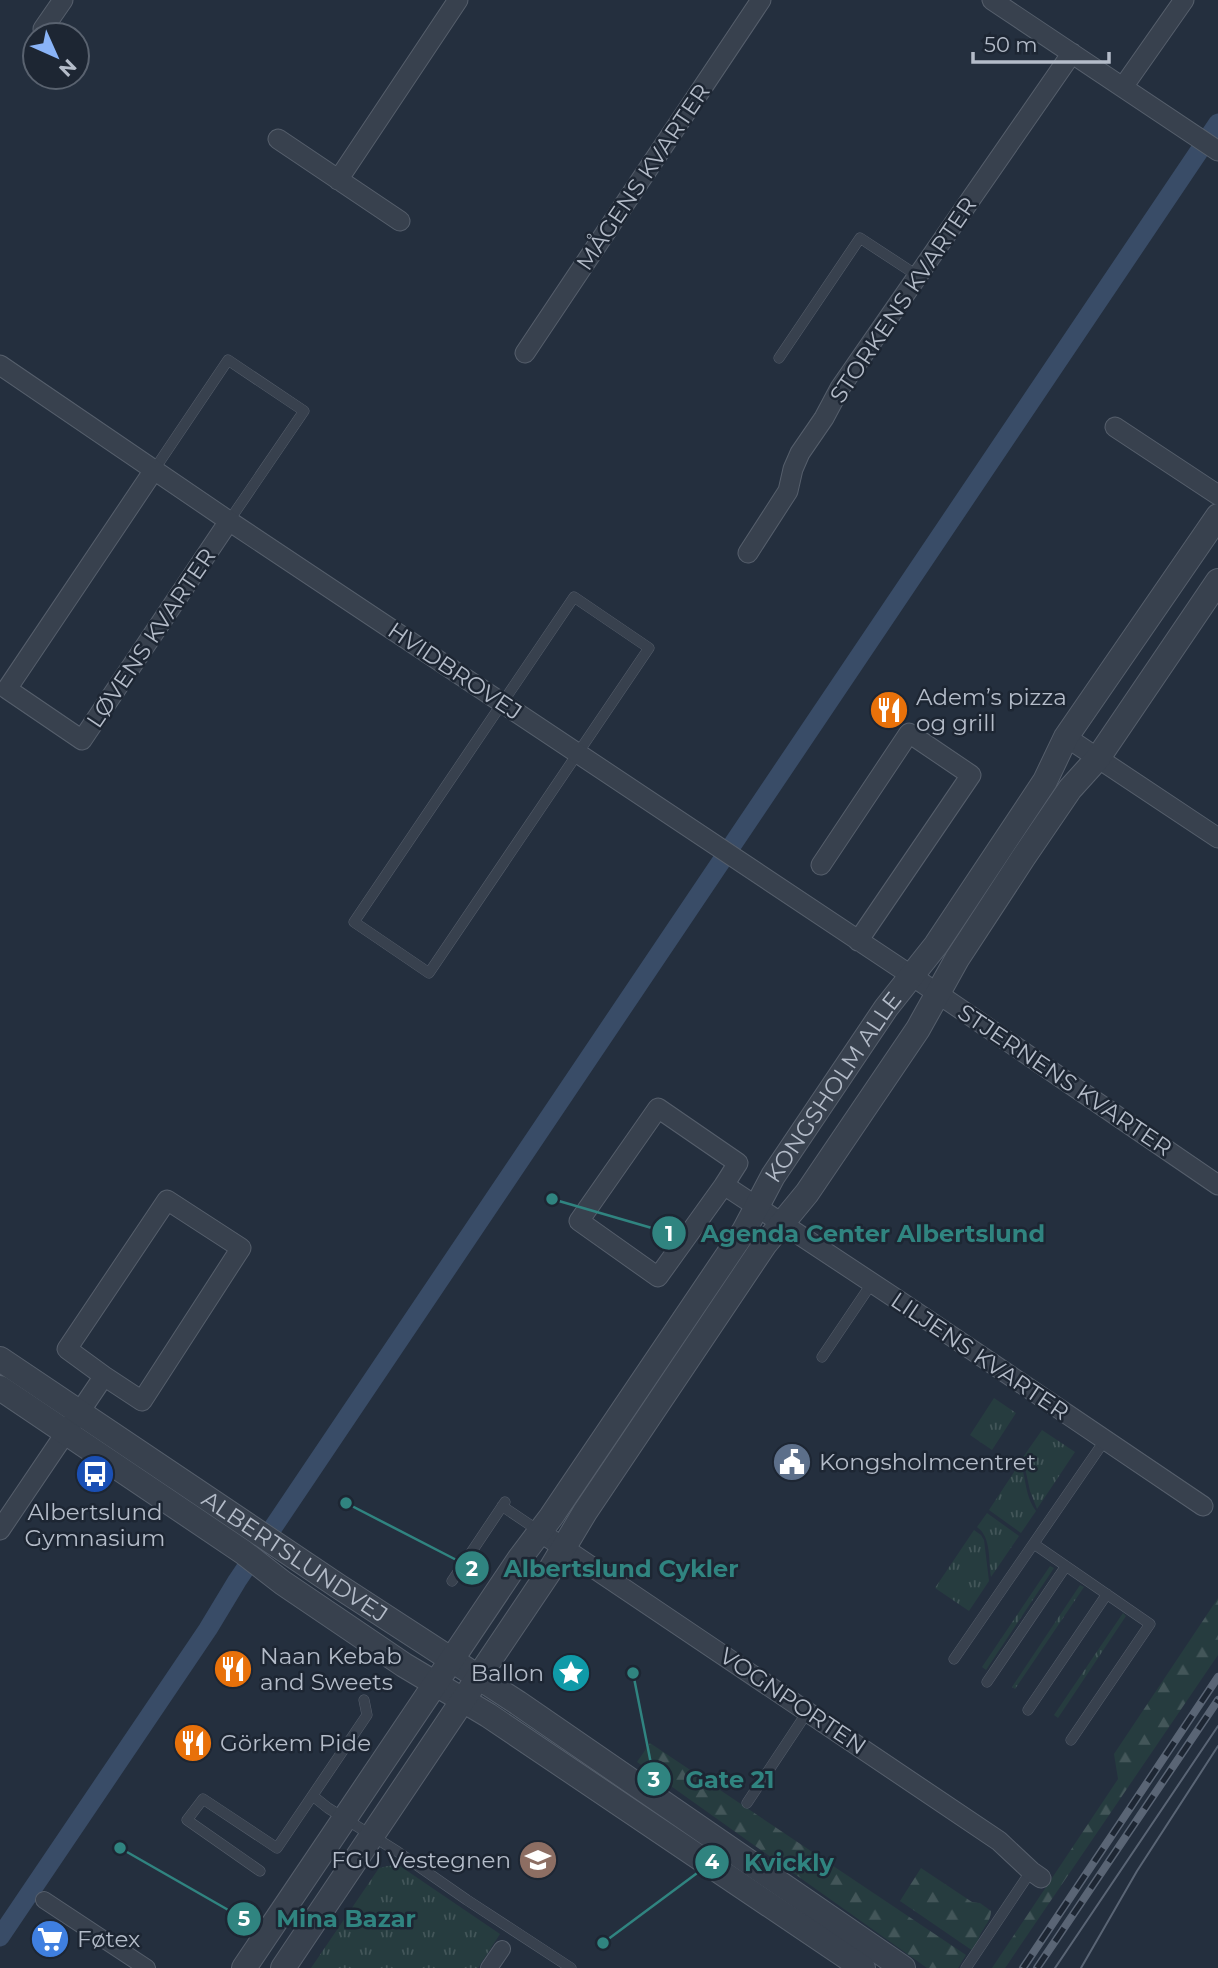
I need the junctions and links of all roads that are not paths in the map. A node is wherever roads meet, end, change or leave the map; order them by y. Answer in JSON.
{"nodes":[{"id":1,"x":63,"y":0,"type":"edge"},
{"id":2,"x":458,"y":0,"type":"edge"},
{"id":3,"x":761,"y":0,"type":"edge"},
{"id":4,"x":992,"y":0,"type":"edge"},
{"id":5,"x":1184,"y":0,"type":"edge"},
{"id":6,"x":49,"y":21,"type":"edge"},
{"id":7,"x":1072,"y":53,"type":"junction"},
{"id":8,"x":1123,"y":87,"type":"junction"},
{"id":9,"x":278,"y":139,"type":"dead end"},
{"id":10,"x":1218,"y":151,"type":"edge"},
{"id":11,"x":338,"y":180,"type":"junction"},
{"id":12,"x":400,"y":221,"type":"dead end"},
{"id":13,"x":918,"y":276,"type":"junction"},
{"id":14,"x":525,"y":353,"type":"dead end"},
{"id":15,"x":779,"y":358,"type":"dead end"},
{"id":16,"x":0,"y":365,"type":"edge"},
{"id":17,"x":1115,"y":426,"type":"dead end"},
{"id":18,"x":154,"y":470,"type":"junction"},
{"id":19,"x":1218,"y":495,"type":"edge"},
{"id":20,"x":1218,"y":516,"type":"edge"},
{"id":21,"x":229,"y":521,"type":"junction"},
{"id":22,"x":748,"y":553,"type":"dead end"},
{"id":23,"x":1218,"y":581,"type":"edge"},
{"id":24,"x":502,"y":702,"type":"junction"},
{"id":25,"x":1066,"y":737,"type":"junction"},
{"id":26,"x":578,"y":753,"type":"junction"},
{"id":27,"x":1098,"y":758,"type":"junction"},
{"id":28,"x":1218,"y":838,"type":"edge"},
{"id":29,"x":821,"y":865,"type":"dead end"},
{"id":30,"x":858,"y":941,"type":"junction"},
{"id":31,"x":912,"y":976,"type":"junction"},
{"id":32,"x":938,"y":994,"type":"junction"},
{"id":33,"x":724,"y":1185,"type":"junction"},
{"id":34,"x":1218,"y":1185,"type":"edge"},
{"id":35,"x":757,"y":1207,"type":"junction"},
{"id":36,"x":782,"y":1224,"type":"junction"},
{"id":37,"x":872,"y":1283,"type":"junction"},
{"id":38,"x":822,"y":1357,"type":"dead end"},
{"id":39,"x":0,"y":1359,"type":"edge"},
{"id":40,"x":104,"y":1376,"type":"junction"},
{"id":41,"x":0,"y":1388,"type":"edge"},
{"id":42,"x":72,"y":1422,"type":"junction"},
{"id":43,"x":1105,"y":1440,"type":"junction"},
{"id":44,"x":1203,"y":1506,"type":"dead end"},
{"id":45,"x":0,"y":1530,"type":"edge"},
{"id":46,"x":540,"y":1532,"type":"junction"},
{"id":47,"x":250,"y":1542,"type":"junction"},
{"id":48,"x":1034,"y":1544,"type":"junction"},
{"id":49,"x":564,"y":1548,"type":"junction"},
{"id":50,"x":1066,"y":1566,"type":"junction"},
{"id":51,"x":452,"y":1581,"type":"dead end"},
{"id":52,"x":1107,"y":1594,"type":"junction"},
{"id":53,"x":954,"y":1659,"type":"dead end"},
{"id":54,"x":451,"y":1661,"type":"junction"},
{"id":55,"x":478,"y":1677,"type":"junction"},
{"id":56,"x":987,"y":1682,"type":"dead end"},
{"id":57,"x":436,"y":1684,"type":"junction"},
{"id":58,"x":364,"y":1700,"type":"dead end"},
{"id":59,"x":463,"y":1700,"type":"junction"},
{"id":60,"x":1028,"y":1710,"type":"dead end"},
{"id":61,"x":808,"y":1711,"type":"junction"},
{"id":62,"x":1071,"y":1740,"type":"dead end"},
{"id":63,"x":313,"y":1796,"type":"junction"},
{"id":64,"x":747,"y":1803,"type":"dead end"},
{"id":65,"x":345,"y":1818,"type":"junction"},
{"id":66,"x":372,"y":1835,"type":"junction"},
{"id":67,"x":260,"y":1871,"type":"dead end"},
{"id":68,"x":1036,"y":1874,"type":"joint"},
{"id":69,"x":44,"y":1900,"type":"dead end"},
{"id":70,"x":502,"y":1949,"type":"dead end"},
{"id":71,"x":147,"y":1968,"type":"edge"},
{"id":72,"x":244,"y":1968,"type":"edge"},
{"id":73,"x":283,"y":1968,"type":"edge"},
{"id":74,"x":489,"y":1968,"type":"edge"},
{"id":75,"x":571,"y":1968,"type":"edge"},
{"id":76,"x":863,"y":1968,"type":"edge"},
{"id":77,"x":903,"y":1968,"type":"edge"},
{"id":78,"x":966,"y":1968,"type":"edge"}],
"edges":[{"from":1,"to":6,"type":"street"},
{"from":2,"to":11,"type":"street"},
{"from":3,"to":14,"type":"street","name":"MÅGENS KVARTER"},
{"from":4,"to":7,"type":"street"},
{"from":5,"to":8,"type":"street"},
{"from":7,"to":8,"type":"street"},
{"from":7,"to":13,"type":"street","name":"STORKENS KVARTER"},
{"from":8,"to":10,"type":"street"},
{"from":9,"to":11,"type":"street"},
{"from":11,"to":12,"type":"street"},
{"from":13,"to":15,"type":"lane"},
{"from":13,"to":22,"type":"street","name":"STORKENS KVARTER"},
{"from":16,"to":18,"type":"street","name":"HVIDBROVEJ"},
{"from":17,"to":19,"type":"street"},
{"from":18,"to":21,"type":"street","name":"HVIDBROVEJ"},
{"from":18,"to":21,"type":"lane"},
{"from":18,"to":21,"type":"street","name":"LØVENS KVARTER"},
{"from":20,"to":25,"type":"street","name":"KONGSHOLM ALLE"},
{"from":21,"to":24,"type":"street","name":"HVIDBROVEJ"},
{"from":23,"to":27,"type":"street","name":"KONGSHOLM ALLE"},
{"from":24,"to":26,"type":"street","name":"HVIDBROVEJ"},
{"from":24,"to":26,"type":"lane"},
{"from":24,"to":26,"type":"lane"},
{"from":25,"to":27,"type":"street"},
{"from":25,"to":31,"type":"street","name":"KONGSHOLM ALLE"},
{"from":26,"to":30,"type":"street","name":"HVIDBROVEJ"},
{"from":27,"to":28,"type":"street"},
{"from":27,"to":32,"type":"street","name":"KONGSHOLM ALLE"},
{"from":29,"to":30,"type":"street"},
{"from":30,"to":31,"type":"street","name":"HVIDBROVEJ"},
{"from":31,"to":32,"type":"street","name":"STJERNENS KVARTER"},
{"from":31,"to":35,"type":"street","name":"KONGSHOLM ALLE"},
{"from":32,"to":34,"type":"street","name":"STJERNENS KVARTER"},
{"from":32,"to":36,"type":"street","name":"KONGSHOLM ALLE"},
{"from":33,"to":33,"type":"street"},
{"from":33,"to":35,"type":"street","name":"LILJENS KVARTER"},
{"from":35,"to":36,"type":"street","name":"LILJENS KVARTER"},
{"from":35,"to":46,"type":"street","name":"KONGSHOLM ALLE"},
{"from":36,"to":37,"type":"street","name":"LILJENS KVARTER"},
{"from":36,"to":49,"type":"street","name":"KONGSHOLM ALLE"},
{"from":37,"to":38,"type":"lane"},
{"from":37,"to":43,"type":"street","name":"LILJENS KVARTER"},
{"from":39,"to":42,"type":"street","name":"ALBERTSLUNDVEJ"},
{"from":40,"to":40,"type":"street"},
{"from":40,"to":42,"type":"street"},
{"from":41,"to":42,"type":"street","name":"ALBERTSLUNDVEJ"},
{"from":42,"to":45,"type":"street"},
{"from":42,"to":47,"type":"street","name":"ALBERTSLUNDVEJ"},
{"from":43,"to":44,"type":"street","name":"LILJENS KVARTER"},
{"from":43,"to":48,"type":"lane"},
{"from":46,"to":49,"type":"street","name":"VOGNPORTEN"},
{"from":46,"to":51,"type":"lane"},
{"from":46,"to":54,"type":"street","name":"KONGSHOLM ALLE"},
{"from":47,"to":54,"type":"street","name":"ALBERTSLUNDVEJ"},
{"from":47,"to":57,"type":"street","name":"ALBERTSLUNDVEJ"},
{"from":48,"to":50,"type":"lane"},
{"from":48,"to":53,"type":"lane"},
{"from":49,"to":55,"type":"street","name":"KONGSHOLM ALLE"},
{"from":49,"to":61,"type":"street","name":"VOGNPORTEN"},
{"from":50,"to":52,"type":"lane"},
{"from":50,"to":56,"type":"lane"},
{"from":52,"to":60,"type":"lane"},
{"from":52,"to":62,"type":"lane"},
{"from":54,"to":55,"type":"street","name":"ALBERTSLUNDVEJ"},
{"from":54,"to":57,"type":"street","name":"KONGSHOLM ALLE"},
{"from":55,"to":59,"type":"street","name":"KONGSHOLM ALLE"},
{"from":55,"to":77,"type":"street","name":"ALBERTSLUNDVEJ"},
{"from":57,"to":59,"type":"street","name":"ALBERTSLUNDVEJ"},
{"from":57,"to":65,"type":"street","name":"KONGSHOLM ALLE"},
{"from":58,"to":63,"type":"lane"},
{"from":59,"to":66,"type":"street","name":"KONGSHOLM ALLE"},
{"from":59,"to":76,"type":"street","name":"ALBERTSLUNDVEJ"},
{"from":61,"to":64,"type":"lane"},
{"from":61,"to":68,"type":"street","name":"VOGNPORTEN"},
{"from":63,"to":65,"type":"lane"},
{"from":63,"to":67,"type":"lane"},
{"from":65,"to":66,"type":"lane"},
{"from":65,"to":72,"type":"street","name":"KONGSHOLM ALLE"},
{"from":66,"to":73,"type":"street","name":"KONGSHOLM ALLE"},
{"from":66,"to":75,"type":"lane"},
{"from":68,"to":78,"type":"lane"},
{"from":69,"to":71,"type":"street"},
{"from":70,"to":74,"type":"street"}]}
